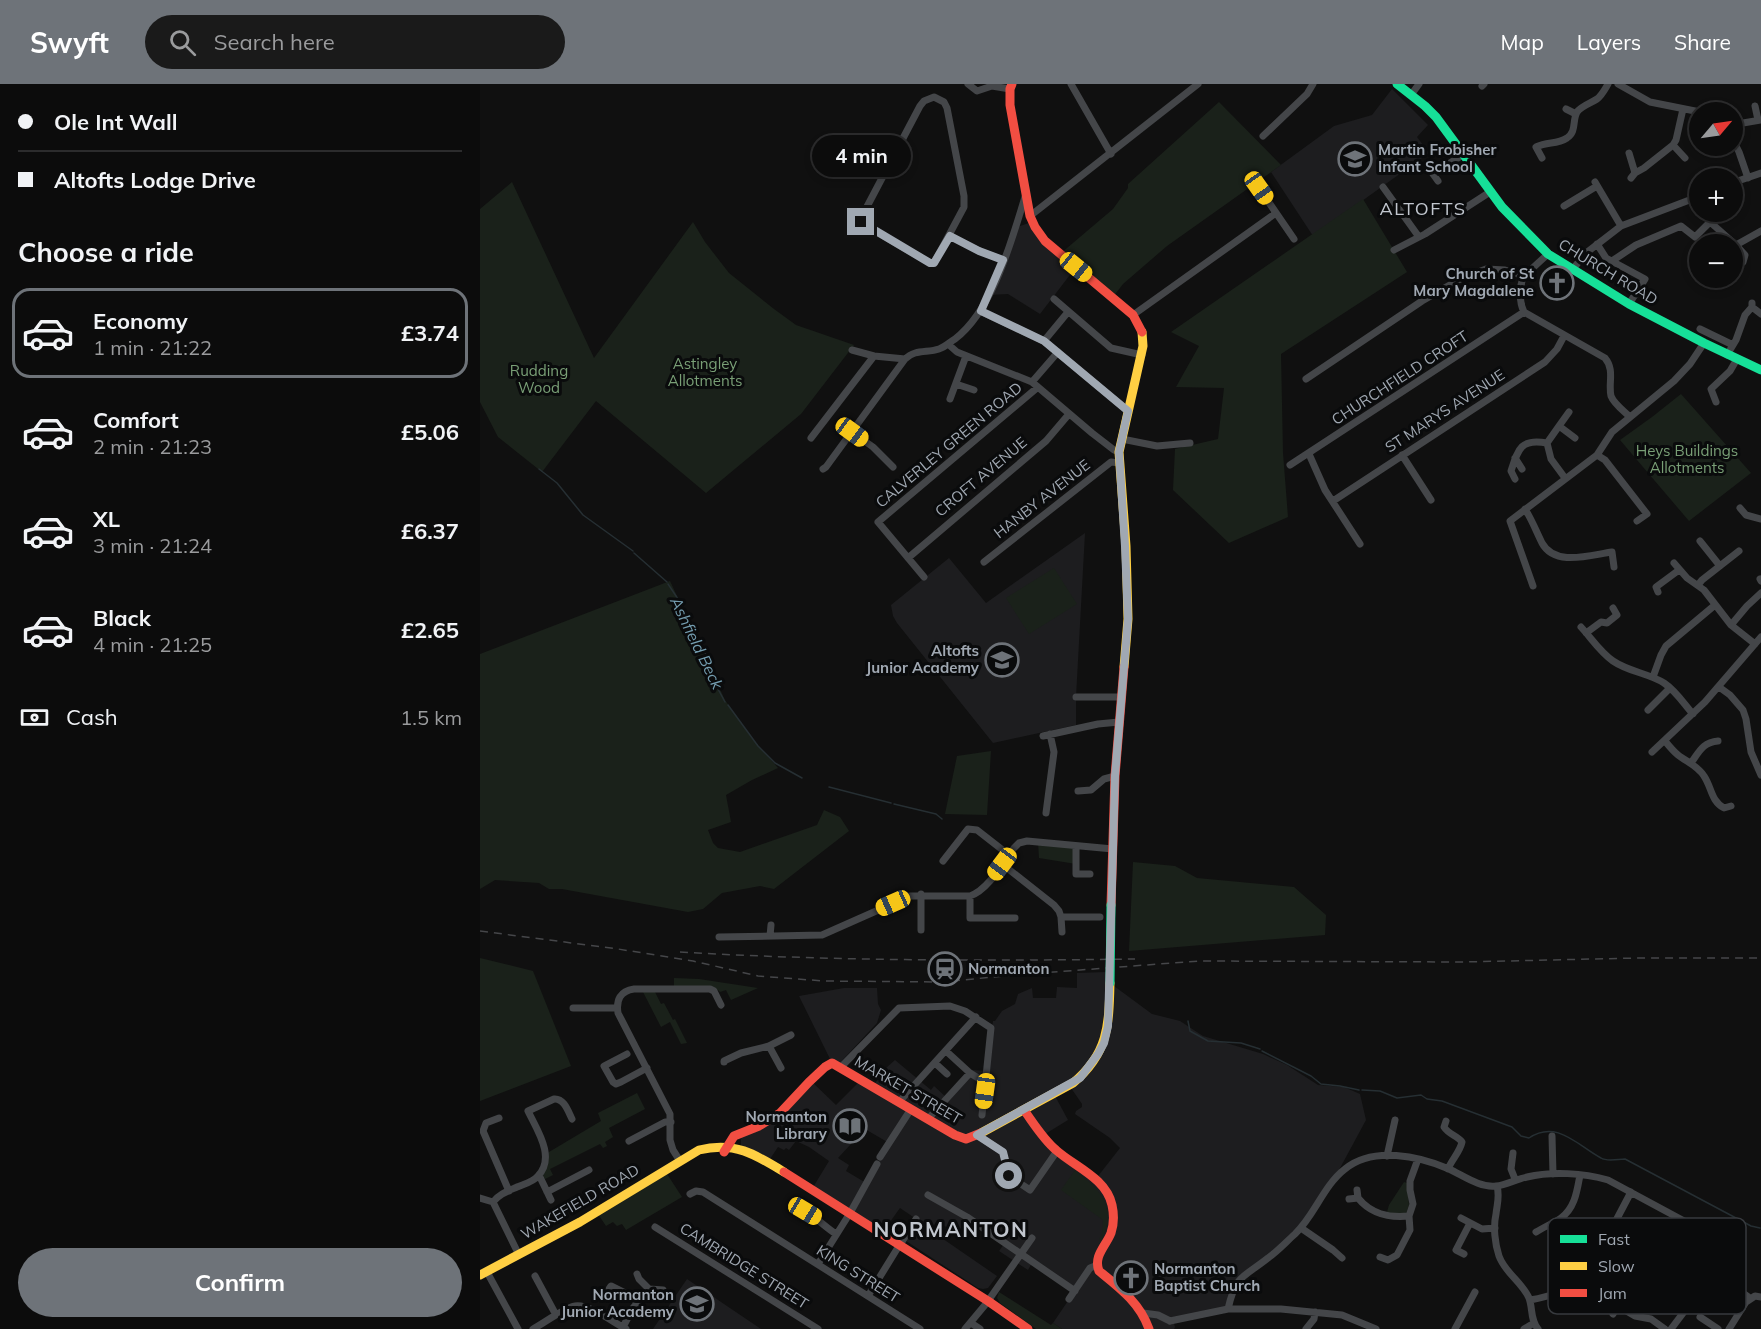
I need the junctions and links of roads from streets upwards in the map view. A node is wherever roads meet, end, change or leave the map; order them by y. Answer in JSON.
{"nodes":[{"id":1,"x":968,"y":84,"type":"edge"},
{"id":2,"x":1198,"y":84,"type":"edge"},
{"id":3,"x":1313,"y":84,"type":"edge"},
{"id":4,"x":1397,"y":84,"type":"edge"},
{"id":5,"x":1419,"y":84,"type":"edge"},
{"id":6,"x":1608,"y":84,"type":"edge"},
{"id":7,"x":1618,"y":84,"type":"edge"},
{"id":8,"x":1011,"y":86,"type":"edge"},
{"id":9,"x":1072,"y":88,"type":"edge"},
{"id":10,"x":1411,"y":94,"type":"junction"},
{"id":11,"x":1755,"y":106,"type":"dead end"},
{"id":12,"x":1566,"y":109,"type":"dead end"},
{"id":13,"x":1683,"y":109,"type":"junction"},
{"id":14,"x":1689,"y":110,"type":"edge"},
{"id":15,"x":1576,"y":114,"type":"junction"},
{"id":16,"x":1759,"y":120,"type":"edge"},
{"id":17,"x":1743,"y":123,"type":"edge"},
{"id":18,"x":1263,"y":136,"type":"dead end"},
{"id":19,"x":1673,"y":145,"type":"junction"},
{"id":20,"x":1629,"y":153,"type":"dead end"},
{"id":21,"x":1111,"y":154,"type":"junction"},
{"id":22,"x":1464,"y":154,"type":"junction"},
{"id":23,"x":1740,"y":156,"type":"edge"},
{"id":24,"x":1542,"y":158,"type":"dead end"},
{"id":25,"x":1685,"y":158,"type":"dead end"},
{"id":26,"x":1428,"y":167,"type":"dead end"},
{"id":27,"x":1761,"y":173,"type":"edge"},
{"id":28,"x":1748,"y":177,"type":"junction"},
{"id":29,"x":1743,"y":179,"type":"edge"},
{"id":30,"x":1383,"y":187,"type":"dead end"},
{"id":31,"x":1259,"y":188,"type":"dead end"},
{"id":32,"x":1490,"y":192,"type":"junction"},
{"id":33,"x":1026,"y":195,"type":"junction"},
{"id":34,"x":1689,"y":200,"type":"edge"},
{"id":35,"x":1564,"y":206,"type":"dead end"},
{"id":36,"x":1276,"y":213,"type":"junction"},
{"id":37,"x":1031,"y":219,"type":"junction"},
{"id":38,"x":1710,"y":222,"type":"joint"},
{"id":39,"x":1621,"y":226,"type":"junction"},
{"id":40,"x":1015,"y":230,"type":"junction"},
{"id":41,"x":1761,"y":231,"type":"edge"},
{"id":42,"x":1724,"y":234,"type":"edge"},
{"id":43,"x":950,"y":236,"type":"junction"},
{"id":44,"x":1419,"y":237,"type":"junction"},
{"id":45,"x":1294,"y":239,"type":"dead end"},
{"id":46,"x":1743,"y":241,"type":"edge"},
{"id":47,"x":1597,"y":244,"type":"junction"},
{"id":48,"x":1394,"y":250,"type":"dead end"},
{"id":49,"x":1548,"y":254,"type":"junction"},
{"id":50,"x":1003,"y":260,"type":"junction"},
{"id":51,"x":1612,"y":261,"type":"junction"},
{"id":52,"x":1572,"y":270,"type":"junction"},
{"id":53,"x":1524,"y":276,"type":"junction"},
{"id":54,"x":1054,"y":299,"type":"dead end"},
{"id":55,"x":1629,"y":304,"type":"junction"},
{"id":56,"x":981,"y":311,"type":"junction"},
{"id":57,"x":1068,"y":312,"type":"junction"},
{"id":58,"x":1524,"y":312,"type":"junction"},
{"id":59,"x":1761,"y":314,"type":"edge"},
{"id":60,"x":1133,"y":315,"type":"junction"},
{"id":61,"x":1700,"y":329,"type":"dead end"},
{"id":62,"x":1564,"y":336,"type":"junction"},
{"id":63,"x":1044,"y":341,"type":"junction"},
{"id":64,"x":1704,"y":343,"type":"junction"},
{"id":65,"x":948,"y":344,"type":"junction"},
{"id":66,"x":1733,"y":345,"type":"junction"},
{"id":67,"x":852,"y":350,"type":"dead end"},
{"id":68,"x":1058,"y":352,"type":"junction"},
{"id":69,"x":1142,"y":355,"type":"junction"},
{"id":70,"x":1727,"y":355,"type":"junction"},
{"id":71,"x":874,"y":356,"type":"junction"},
{"id":72,"x":966,"y":356,"type":"junction"},
{"id":73,"x":905,"y":359,"type":"junction"},
{"id":74,"x":1737,"y":359,"type":"junction"},
{"id":75,"x":1761,"y":369,"type":"edge"},
{"id":76,"x":1306,"y":379,"type":"dead end"},
{"id":77,"x":956,"y":384,"type":"junction"},
{"id":78,"x":1035,"y":384,"type":"junction"},
{"id":79,"x":974,"y":390,"type":"dead end"},
{"id":80,"x":950,"y":399,"type":"dead end"},
{"id":81,"x":1716,"y":402,"type":"dead end"},
{"id":82,"x":1128,"y":411,"type":"junction"},
{"id":83,"x":1569,"y":412,"type":"dead end"},
{"id":84,"x":1069,"y":414,"type":"junction"},
{"id":85,"x":1630,"y":417,"type":"junction"},
{"id":86,"x":1559,"y":426,"type":"junction"},
{"id":87,"x":852,"y":432,"type":"junction"},
{"id":88,"x":811,"y":438,"type":"dead end"},
{"id":89,"x":1575,"y":438,"type":"dead end"},
{"id":90,"x":1122,"y":439,"type":"junction"},
{"id":91,"x":1190,"y":442,"type":"dead end"},
{"id":92,"x":1547,"y":443,"type":"junction"},
{"id":93,"x":1119,"y":452,"type":"junction"},
{"id":94,"x":1309,"y":454,"type":"junction"},
{"id":95,"x":1402,"y":455,"type":"junction"},
{"id":96,"x":1596,"y":455,"type":"junction"},
{"id":97,"x":1515,"y":458,"type":"junction"},
{"id":98,"x":1120,"y":463,"type":"junction"},
{"id":99,"x":1290,"y":465,"type":"dead end"},
{"id":100,"x":892,"y":467,"type":"dead end"},
{"id":101,"x":823,"y":468,"type":"dead end"},
{"id":102,"x":1522,"y":470,"type":"dead end"},
{"id":103,"x":1565,"y":478,"type":"junction"},
{"id":104,"x":1515,"y":479,"type":"dead end"},
{"id":105,"x":1431,"y":500,"type":"dead end"},
{"id":106,"x":1332,"y":501,"type":"junction"},
{"id":107,"x":1740,"y":508,"type":"dead end"},
{"id":108,"x":1525,"y":509,"type":"junction"},
{"id":109,"x":1746,"y":514,"type":"junction"},
{"id":110,"x":1761,"y":519,"type":"edge"},
{"id":111,"x":1738,"y":520,"type":"dead end"},
{"id":112,"x":1637,"y":521,"type":"dead end"},
{"id":113,"x":1700,"y":541,"type":"dead end"},
{"id":114,"x":1360,"y":544,"type":"dead end"},
{"id":115,"x":1739,"y":551,"type":"dead end"},
{"id":116,"x":908,"y":558,"type":"junction"},
{"id":117,"x":984,"y":562,"type":"dead end"},
{"id":118,"x":1720,"y":566,"type":"junction"},
{"id":119,"x":1614,"y":567,"type":"dead end"},
{"id":120,"x":924,"y":577,"type":"dead end"},
{"id":121,"x":1649,"y":580,"type":"dead end"},
{"id":122,"x":1698,"y":585,"type":"junction"},
{"id":123,"x":1533,"y":586,"type":"dead end"},
{"id":124,"x":1761,"y":593,"type":"edge"},
{"id":125,"x":1715,"y":605,"type":"junction"},
{"id":126,"x":1613,"y":608,"type":"dead end"},
{"id":127,"x":1731,"y":625,"type":"junction"},
{"id":128,"x":1761,"y":637,"type":"edge"},
{"id":129,"x":1755,"y":644,"type":"junction"},
{"id":130,"x":1653,"y":677,"type":"junction"},
{"id":131,"x":1719,"y":687,"type":"junction"},
{"id":132,"x":1671,"y":688,"type":"junction"},
{"id":133,"x":1076,"y":697,"type":"dead end"},
{"id":134,"x":1121,"y":697,"type":"junction"},
{"id":135,"x":1648,"y":710,"type":"dead end"},
{"id":136,"x":1693,"y":714,"type":"junction"},
{"id":137,"x":1119,"y":722,"type":"junction"},
{"id":138,"x":1665,"y":741,"type":"junction"},
{"id":139,"x":1718,"y":741,"type":"dead end"},
{"id":140,"x":1652,"y":752,"type":"dead end"},
{"id":141,"x":1691,"y":763,"type":"junction"},
{"id":142,"x":1760,"y":771,"type":"edge"},
{"id":143,"x":1115,"y":776,"type":"junction"},
{"id":144,"x":1082,"y":789,"type":"dead end"},
{"id":145,"x":1726,"y":809,"type":"dead end"},
{"id":146,"x":1046,"y":813,"type":"dead end"},
{"id":147,"x":1076,"y":846,"type":"junction"},
{"id":148,"x":1113,"y":849,"type":"junction"},
{"id":149,"x":1009,"y":855,"type":"junction"},
{"id":150,"x":943,"y":861,"type":"dead end"},
{"id":151,"x":1002,"y":864,"type":"junction"},
{"id":152,"x":1090,"y":874,"type":"dead end"},
{"id":153,"x":921,"y":894,"type":"junction"},
{"id":154,"x":970,"y":896,"type":"junction"},
{"id":155,"x":1061,"y":917,"type":"junction"},
{"id":156,"x":1100,"y":917,"type":"dead end"},
{"id":157,"x":1014,"y":918,"type":"dead end"},
{"id":158,"x":771,"y":925,"type":"dead end"},
{"id":159,"x":921,"y":930,"type":"dead end"},
{"id":160,"x":1062,"y":932,"type":"dead end"},
{"id":161,"x":770,"y":936,"type":"junction"},
{"id":162,"x":719,"y":937,"type":"dead end"},
{"id":163,"x":721,"y":1005,"type":"dead end"},
{"id":164,"x":573,"y":1008,"type":"dead end"},
{"id":165,"x":617,"y":1008,"type":"junction"},
{"id":166,"x":976,"y":1017,"type":"junction"},
{"id":167,"x":791,"y":1035,"type":"dead end"},
{"id":168,"x":769,"y":1046,"type":"junction"},
{"id":169,"x":946,"y":1051,"type":"junction"},
{"id":170,"x":627,"y":1054,"type":"dead end"},
{"id":171,"x":724,"y":1062,"type":"dead end"},
{"id":172,"x":935,"y":1063,"type":"junction"},
{"id":173,"x":836,"y":1066,"type":"junction"},
{"id":174,"x":647,"y":1068,"type":"junction"},
{"id":175,"x":781,"y":1068,"type":"dead end"},
{"id":176,"x":970,"y":1072,"type":"junction"},
{"id":177,"x":947,"y":1074,"type":"dead end"},
{"id":178,"x":986,"y":1083,"type":"junction"},
{"id":179,"x":899,"y":1102,"type":"junction"},
{"id":180,"x":911,"y":1109,"type":"junction"},
{"id":181,"x":1024,"y":1110,"type":"junction"},
{"id":182,"x":982,"y":1115,"type":"dead end"},
{"id":183,"x":497,"y":1117,"type":"dead end"},
{"id":184,"x":572,"y":1119,"type":"dead end"},
{"id":185,"x":928,"y":1119,"type":"junction"},
{"id":186,"x":1395,"y":1120,"type":"dead end"},
{"id":187,"x":671,"y":1122,"type":"junction"},
{"id":188,"x":1443,"y":1125,"type":"dead end"},
{"id":189,"x":482,"y":1131,"type":"edge"},
{"id":190,"x":739,"y":1135,"type":"junction"},
{"id":191,"x":1552,"y":1136,"type":"dead end"},
{"id":192,"x":974,"y":1137,"type":"junction"},
{"id":193,"x":629,"y":1141,"type":"dead end"},
{"id":194,"x":706,"y":1148,"type":"junction"},
{"id":195,"x":728,"y":1150,"type":"junction"},
{"id":196,"x":1057,"y":1151,"type":"junction"},
{"id":197,"x":748,"y":1152,"type":"junction"},
{"id":198,"x":695,"y":1153,"type":"junction"},
{"id":199,"x":1513,"y":1153,"type":"dead end"},
{"id":200,"x":1387,"y":1156,"type":"junction"},
{"id":201,"x":1418,"y":1159,"type":"junction"},
{"id":202,"x":680,"y":1161,"type":"junction"},
{"id":203,"x":1448,"y":1169,"type":"junction"},
{"id":204,"x":589,"y":1170,"type":"dead end"},
{"id":205,"x":1553,"y":1174,"type":"junction"},
{"id":206,"x":539,"y":1175,"type":"junction"},
{"id":207,"x":1580,"y":1175,"type":"junction"},
{"id":208,"x":1515,"y":1179,"type":"junction"},
{"id":209,"x":1497,"y":1186,"type":"junction"},
{"id":210,"x":1357,"y":1190,"type":"dead end"},
{"id":211,"x":509,"y":1191,"type":"junction"},
{"id":212,"x":547,"y":1192,"type":"junction"},
{"id":213,"x":1631,"y":1192,"type":"junction"},
{"id":214,"x":690,"y":1194,"type":"dead end"},
{"id":215,"x":928,"y":1195,"type":"dead end"},
{"id":216,"x":480,"y":1198,"type":"edge"},
{"id":217,"x":1358,"y":1198,"type":"junction"},
{"id":218,"x":1348,"y":1199,"type":"dead end"},
{"id":219,"x":551,"y":1200,"type":"dead end"},
{"id":220,"x":493,"y":1202,"type":"junction"},
{"id":221,"x":805,"y":1211,"type":"dead end"},
{"id":222,"x":850,"y":1213,"type":"junction"},
{"id":223,"x":1409,"y":1216,"type":"junction"},
{"id":224,"x":1541,"y":1217,"type":"dead end"},
{"id":225,"x":1461,"y":1218,"type":"dead end"},
{"id":226,"x":1561,"y":1218,"type":"edge"},
{"id":227,"x":1617,"y":1218,"type":"edge"},
{"id":228,"x":1679,"y":1218,"type":"edge"},
{"id":229,"x":916,"y":1219,"type":"dead end"},
{"id":230,"x":1470,"y":1223,"type":"junction"},
{"id":231,"x":1548,"y":1224,"type":"edge"},
{"id":232,"x":1545,"y":1226,"type":"junction"},
{"id":233,"x":655,"y":1227,"type":"dead end"},
{"id":234,"x":1302,"y":1228,"type":"junction"},
{"id":235,"x":1495,"y":1228,"type":"junction"},
{"id":236,"x":1536,"y":1232,"type":"dead end"},
{"id":237,"x":836,"y":1234,"type":"junction"},
{"id":238,"x":1032,"y":1238,"type":"dead end"},
{"id":239,"x":898,"y":1247,"type":"junction"},
{"id":240,"x":1464,"y":1254,"type":"dead end"},
{"id":241,"x":519,"y":1255,"type":"junction"},
{"id":242,"x":1020,"y":1255,"type":"junction"},
{"id":243,"x":1380,"y":1257,"type":"dead end"},
{"id":244,"x":1342,"y":1258,"type":"dead end"},
{"id":245,"x":818,"y":1264,"type":"junction"},
{"id":246,"x":1095,"y":1266,"type":"junction"},
{"id":247,"x":484,"y":1274,"type":"edge"},
{"id":248,"x":637,"y":1274,"type":"dead end"},
{"id":249,"x":535,"y":1276,"type":"dead end"},
{"id":250,"x":609,"y":1289,"type":"dead end"},
{"id":251,"x":649,"y":1289,"type":"junction"},
{"id":252,"x":663,"y":1290,"type":"dead end"},
{"id":253,"x":1075,"y":1291,"type":"junction"},
{"id":254,"x":1475,"y":1292,"type":"dead end"},
{"id":255,"x":1746,"y":1295,"type":"edge"},
{"id":256,"x":868,"y":1296,"type":"junction"},
{"id":257,"x":1548,"y":1296,"type":"edge"},
{"id":258,"x":1761,"y":1297,"type":"edge"},
{"id":259,"x":1750,"y":1298,"type":"junction"},
{"id":260,"x":1069,"y":1299,"type":"dead end"},
{"id":261,"x":1530,"y":1300,"type":"junction"},
{"id":262,"x":638,"y":1303,"type":"junction"},
{"id":263,"x":986,"y":1303,"type":"junction"},
{"id":264,"x":1746,"y":1304,"type":"edge"},
{"id":265,"x":1228,"y":1309,"type":"junction"},
{"id":266,"x":1315,"y":1312,"type":"junction"},
{"id":267,"x":1143,"y":1313,"type":"junction"},
{"id":268,"x":1631,"y":1314,"type":"edge"},
{"id":269,"x":1683,"y":1314,"type":"edge"},
{"id":270,"x":1739,"y":1314,"type":"edge"},
{"id":271,"x":556,"y":1315,"type":"junction"},
{"id":272,"x":1700,"y":1317,"type":"dead end"},
{"id":273,"x":971,"y":1323,"type":"junction"},
{"id":274,"x":1169,"y":1325,"type":"edge"},
{"id":275,"x":1536,"y":1326,"type":"edge"},
{"id":276,"x":624,"y":1328,"type":"edge"},
{"id":277,"x":518,"y":1329,"type":"edge"},
{"id":278,"x":533,"y":1329,"type":"edge"},
{"id":279,"x":818,"y":1329,"type":"edge"},
{"id":280,"x":920,"y":1329,"type":"edge"},
{"id":281,"x":965,"y":1329,"type":"edge"},
{"id":282,"x":980,"y":1329,"type":"edge"},
{"id":283,"x":1028,"y":1329,"type":"edge"},
{"id":284,"x":1149,"y":1329,"type":"edge"},
{"id":285,"x":1306,"y":1329,"type":"edge"},
{"id":286,"x":1376,"y":1329,"type":"edge"},
{"id":287,"x":1455,"y":1329,"type":"edge"},
{"id":288,"x":1524,"y":1329,"type":"edge"},
{"id":289,"x":1665,"y":1329,"type":"edge"},
{"id":290,"x":1671,"y":1329,"type":"edge"},
{"id":291,"x":1718,"y":1329,"type":"edge"},
{"id":292,"x":1729,"y":1329,"type":"edge"}],
"edges":[{"from":1,"to":8,"type":"street"},
{"from":2,"to":21,"type":"street"},
{"from":3,"to":18,"type":"street"},
{"from":4,"to":10,"type":"street","name":"CHURCH ROAD"},
{"from":5,"to":10,"type":"street"},
{"from":6,"to":15,"type":"street"},
{"from":7,"to":13,"type":"street"},
{"from":8,"to":33,"type":"street"},
{"from":9,"to":21,"type":"street"},
{"from":10,"to":22,"type":"street","name":"CHURCH ROAD"},
{"from":11,"to":16,"type":"street"},
{"from":12,"to":15,"type":"street"},
{"from":13,"to":14,"type":"street"},
{"from":13,"to":19,"type":"street"},
{"from":15,"to":24,"type":"street"},
{"from":16,"to":17,"type":"street"},
{"from":19,"to":20,"type":"street"},
{"from":19,"to":25,"type":"street"},
{"from":21,"to":37,"type":"street"},
{"from":22,"to":26,"type":"street"},
{"from":22,"to":32,"type":"street","name":"CHURCH ROAD"},
{"from":23,"to":28,"type":"street"},
{"from":27,"to":28,"type":"street"},
{"from":28,"to":29,"type":"street"},
{"from":30,"to":44,"type":"street"},
{"from":31,"to":36,"type":"street"},
{"from":32,"to":44,"type":"street"},
{"from":32,"to":49,"type":"street","name":"CHURCH ROAD"},
{"from":33,"to":37,"type":"street"},
{"from":33,"to":40,"type":"street"},
{"from":34,"to":39,"type":"street"},
{"from":35,"to":39,"type":"street"},
{"from":36,"to":45,"type":"street"},
{"from":36,"to":60,"type":"street"},
{"from":37,"to":40,"type":"street"},
{"from":37,"to":60,"type":"street"},
{"from":38,"to":42,"type":"street"},
{"from":38,"to":51,"type":"street"},
{"from":39,"to":47,"type":"street"},
{"from":40,"to":50,"type":"street"},
{"from":41,"to":46,"type":"street"},
{"from":43,"to":43,"type":"street"},
{"from":43,"to":50,"type":"street"},
{"from":44,"to":48,"type":"street"},
{"from":47,"to":51,"type":"street"},
{"from":47,"to":52,"type":"street"},
{"from":49,"to":52,"type":"street","name":"CHURCH ROAD"},
{"from":49,"to":53,"type":"street"},
{"from":50,"to":56,"type":"street"},
{"from":51,"to":55,"type":"street"},
{"from":52,"to":55,"type":"street","name":"CHURCH ROAD"},
{"from":53,"to":58,"type":"street"},
{"from":53,"to":76,"type":"street"},
{"from":54,"to":57,"type":"street"},
{"from":55,"to":64,"type":"street","name":"CHURCH ROAD"},
{"from":56,"to":63,"type":"street"},
{"from":56,"to":65,"type":"street"},
{"from":57,"to":63,"type":"street"},
{"from":57,"to":69,"type":"street"},
{"from":58,"to":62,"type":"street"},
{"from":58,"to":94,"type":"street","name":"CHURCHFIELD CROFT"},
{"from":59,"to":66,"type":"street"},
{"from":60,"to":69,"type":"street"},
{"from":61,"to":66,"type":"street"},
{"from":62,"to":85,"type":"street"},
{"from":62,"to":95,"type":"street","name":"ST MARYS AVENUE"},
{"from":63,"to":68,"type":"street"},
{"from":64,"to":70,"type":"street","name":"CHURCH ROAD"},
{"from":64,"to":85,"type":"street"},
{"from":65,"to":72,"type":"street"},
{"from":65,"to":73,"type":"street"},
{"from":66,"to":70,"type":"street"},
{"from":67,"to":71,"type":"street"},
{"from":68,"to":78,"type":"street","name":"CALVERLEY GREEN ROAD"},
{"from":68,"to":82,"type":"street"},
{"from":69,"to":82,"type":"street"},
{"from":70,"to":74,"type":"street","name":"CHURCH ROAD"},
{"from":71,"to":73,"type":"street"},
{"from":71,"to":88,"type":"street"},
{"from":72,"to":77,"type":"street"},
{"from":72,"to":78,"type":"street"},
{"from":73,"to":87,"type":"street"},
{"from":74,"to":75,"type":"street","name":"CHURCH ROAD"},
{"from":74,"to":81,"type":"street"},
{"from":77,"to":79,"type":"street"},
{"from":77,"to":80,"type":"street"},
{"from":78,"to":84,"type":"street"},
{"from":78,"to":116,"type":"street","name":"CALVERLEY GREEN ROAD"},
{"from":82,"to":90,"type":"street"},
{"from":83,"to":86,"type":"street"},
{"from":84,"to":93,"type":"street"},
{"from":84,"to":116,"type":"street","name":"CROFT AVENUE"},
{"from":85,"to":96,"type":"street"},
{"from":86,"to":89,"type":"street"},
{"from":86,"to":92,"type":"street"},
{"from":87,"to":100,"type":"street"},
{"from":87,"to":101,"type":"street"},
{"from":90,"to":91,"type":"street"},
{"from":90,"to":93,"type":"street"},
{"from":92,"to":97,"type":"street"},
{"from":92,"to":103,"type":"street"},
{"from":93,"to":98,"type":"street"},
{"from":94,"to":99,"type":"street","name":"CHURCHFIELD CROFT"},
{"from":94,"to":106,"type":"street"},
{"from":95,"to":105,"type":"street"},
{"from":95,"to":106,"type":"street","name":"ST MARYS AVENUE"},
{"from":96,"to":103,"type":"street"},
{"from":96,"to":112,"type":"street"},
{"from":97,"to":102,"type":"street"},
{"from":97,"to":104,"type":"street"},
{"from":98,"to":117,"type":"street","name":"HANBY AVENUE"},
{"from":98,"to":134,"type":"street"},
{"from":103,"to":108,"type":"street"},
{"from":106,"to":114,"type":"street"},
{"from":107,"to":109,"type":"street"},
{"from":108,"to":119,"type":"street"},
{"from":108,"to":123,"type":"street"},
{"from":109,"to":110,"type":"street"},
{"from":109,"to":111,"type":"street"},
{"from":113,"to":118,"type":"street"},
{"from":115,"to":118,"type":"street"},
{"from":116,"to":120,"type":"street"},
{"from":118,"to":122,"type":"street"},
{"from":121,"to":122,"type":"street"},
{"from":122,"to":125,"type":"street"},
{"from":124,"to":127,"type":"street"},
{"from":125,"to":127,"type":"street"},
{"from":125,"to":130,"type":"street"},
{"from":126,"to":130,"type":"street"},
{"from":127,"to":129,"type":"street"},
{"from":128,"to":129,"type":"street"},
{"from":129,"to":131,"type":"street"},
{"from":130,"to":132,"type":"street"},
{"from":131,"to":136,"type":"street"},
{"from":131,"to":142,"type":"street"},
{"from":132,"to":135,"type":"street"},
{"from":132,"to":136,"type":"street"},
{"from":133,"to":134,"type":"street"},
{"from":134,"to":137,"type":"street"},
{"from":136,"to":138,"type":"street"},
{"from":137,"to":143,"type":"street"},
{"from":137,"to":146,"type":"street"},
{"from":138,"to":140,"type":"street"},
{"from":138,"to":141,"type":"street"},
{"from":139,"to":141,"type":"street"},
{"from":141,"to":145,"type":"street"},
{"from":143,"to":144,"type":"street"},
{"from":143,"to":148,"type":"street"},
{"from":147,"to":148,"type":"street"},
{"from":147,"to":149,"type":"street"},
{"from":147,"to":152,"type":"street"},
{"from":148,"to":181,"type":"street","bridge":true},
{"from":149,"to":150,"type":"street"},
{"from":149,"to":151,"type":"street"},
{"from":151,"to":154,"type":"street"},
{"from":151,"to":155,"type":"street"},
{"from":153,"to":154,"type":"street"},
{"from":153,"to":159,"type":"street"},
{"from":153,"to":161,"type":"street"},
{"from":154,"to":157,"type":"street"},
{"from":155,"to":156,"type":"street"},
{"from":155,"to":160,"type":"street"},
{"from":158,"to":161,"type":"street"},
{"from":161,"to":162,"type":"street"},
{"from":163,"to":165,"type":"street"},
{"from":164,"to":165,"type":"street"},
{"from":165,"to":174,"type":"street"},
{"from":166,"to":169,"type":"street"},
{"from":166,"to":173,"type":"street"},
{"from":166,"to":178,"type":"street"},
{"from":167,"to":168,"type":"street"},
{"from":168,"to":171,"type":"street"},
{"from":168,"to":175,"type":"street"},
{"from":169,"to":172,"type":"street"},
{"from":169,"to":176,"type":"street"},
{"from":170,"to":174,"type":"street"},
{"from":172,"to":177,"type":"street"},
{"from":172,"to":179,"type":"street"},
{"from":173,"to":179,"type":"street","name":"MARKET STREET"},
{"from":173,"to":190,"type":"street"},
{"from":174,"to":187,"type":"street"},
{"from":176,"to":178,"type":"street"},
{"from":176,"to":185,"type":"street"},
{"from":178,"to":182,"type":"street"},
{"from":179,"to":180,"type":"street","name":"MARKET STREET"},
{"from":180,"to":185,"type":"street","name":"MARKET STREET"},
{"from":180,"to":222,"type":"street"},
{"from":181,"to":192,"type":"street"},
{"from":181,"to":196,"type":"street"},
{"from":183,"to":189,"type":"street"},
{"from":184,"to":206,"type":"street"},
{"from":185,"to":192,"type":"street","name":"MARKET STREET"},
{"from":186,"to":200,"type":"street"},
{"from":187,"to":193,"type":"street"},
{"from":187,"to":202,"type":"street"},
{"from":188,"to":203,"type":"street"},
{"from":189,"to":211,"type":"street"},
{"from":190,"to":194,"type":"street"},
{"from":190,"to":195,"type":"street"},
{"from":190,"to":197,"type":"street"},
{"from":191,"to":205,"type":"street"},
{"from":192,"to":196,"type":"street"},
{"from":194,"to":195,"type":"street"},
{"from":194,"to":198,"type":"street","name":"WAKEFIELD ROAD"},
{"from":195,"to":197,"type":"street"},
{"from":195,"to":198,"type":"street"},
{"from":196,"to":246,"type":"street"},
{"from":197,"to":222,"type":"street"},
{"from":198,"to":202,"type":"street","name":"WAKEFIELD ROAD"},
{"from":199,"to":208,"type":"street"},
{"from":200,"to":201,"type":"street"},
{"from":200,"to":234,"type":"street"},
{"from":201,"to":203,"type":"street"},
{"from":201,"to":223,"type":"street"},
{"from":202,"to":241,"type":"street","name":"WAKEFIELD ROAD"},
{"from":203,"to":209,"type":"street"},
{"from":204,"to":212,"type":"street"},
{"from":205,"to":207,"type":"street"},
{"from":205,"to":208,"type":"street"},
{"from":206,"to":211,"type":"street"},
{"from":206,"to":212,"type":"street"},
{"from":207,"to":213,"type":"street"},
{"from":207,"to":226,"type":"street"},
{"from":208,"to":209,"type":"street"},
{"from":209,"to":235,"type":"street"},
{"from":210,"to":217,"type":"street"},
{"from":211,"to":220,"type":"street"},
{"from":212,"to":219,"type":"street"},
{"from":213,"to":227,"type":"street"},
{"from":213,"to":228,"type":"street"},
{"from":214,"to":245,"type":"street","name":"KING STREET"},
{"from":215,"to":242,"type":"street"},
{"from":216,"to":220,"type":"street"},
{"from":217,"to":218,"type":"street"},
{"from":217,"to":223,"type":"street"},
{"from":220,"to":241,"type":"street"},
{"from":221,"to":237,"type":"street"},
{"from":222,"to":237,"type":"street"},
{"from":222,"to":239,"type":"street"},
{"from":223,"to":243,"type":"street"},
{"from":224,"to":232,"type":"street"},
{"from":225,"to":230,"type":"street"},
{"from":229,"to":239,"type":"street"},
{"from":230,"to":235,"type":"street"},
{"from":230,"to":240,"type":"street"},
{"from":231,"to":232,"type":"street"},
{"from":232,"to":236,"type":"street"},
{"from":233,"to":279,"type":"street","name":"CAMBRIDGE STREET"},
{"from":234,"to":244,"type":"street"},
{"from":234,"to":265,"type":"street"},
{"from":235,"to":261,"type":"street"},
{"from":237,"to":245,"type":"street"},
{"from":238,"to":242,"type":"street"},
{"from":239,"to":256,"type":"street"},
{"from":239,"to":263,"type":"street"},
{"from":241,"to":247,"type":"street","name":"WAKEFIELD ROAD"},
{"from":242,"to":253,"type":"street"},
{"from":242,"to":263,"type":"street"},
{"from":245,"to":256,"type":"street","name":"KING STREET"},
{"from":246,"to":253,"type":"street"},
{"from":246,"to":267,"type":"street"},
{"from":247,"to":277,"type":"street"},
{"from":248,"to":251,"type":"street"},
{"from":249,"to":271,"type":"street"},
{"from":250,"to":262,"type":"street"},
{"from":251,"to":252,"type":"street"},
{"from":251,"to":262,"type":"street"},
{"from":253,"to":260,"type":"street"},
{"from":254,"to":287,"type":"street"},
{"from":255,"to":259,"type":"street"},
{"from":256,"to":280,"type":"street","name":"KING STREET"},
{"from":257,"to":261,"type":"street"},
{"from":258,"to":259,"type":"street"},
{"from":259,"to":264,"type":"street"},
{"from":261,"to":275,"type":"street"},
{"from":262,"to":276,"type":"street"},
{"from":263,"to":273,"type":"street"},
{"from":263,"to":283,"type":"street"},
{"from":265,"to":266,"type":"street"},
{"from":265,"to":274,"type":"street"},
{"from":266,"to":285,"type":"street"},
{"from":266,"to":286,"type":"street"},
{"from":267,"to":274,"type":"street"},
{"from":267,"to":284,"type":"street"},
{"from":268,"to":289,"type":"street"},
{"from":269,"to":290,"type":"street"},
{"from":270,"to":292,"type":"street"},
{"from":271,"to":276,"type":"street"},
{"from":271,"to":278,"type":"street"},
{"from":272,"to":291,"type":"street"},
{"from":273,"to":281,"type":"street"},
{"from":273,"to":282,"type":"street"},
{"from":275,"to":288,"type":"street"}]}
